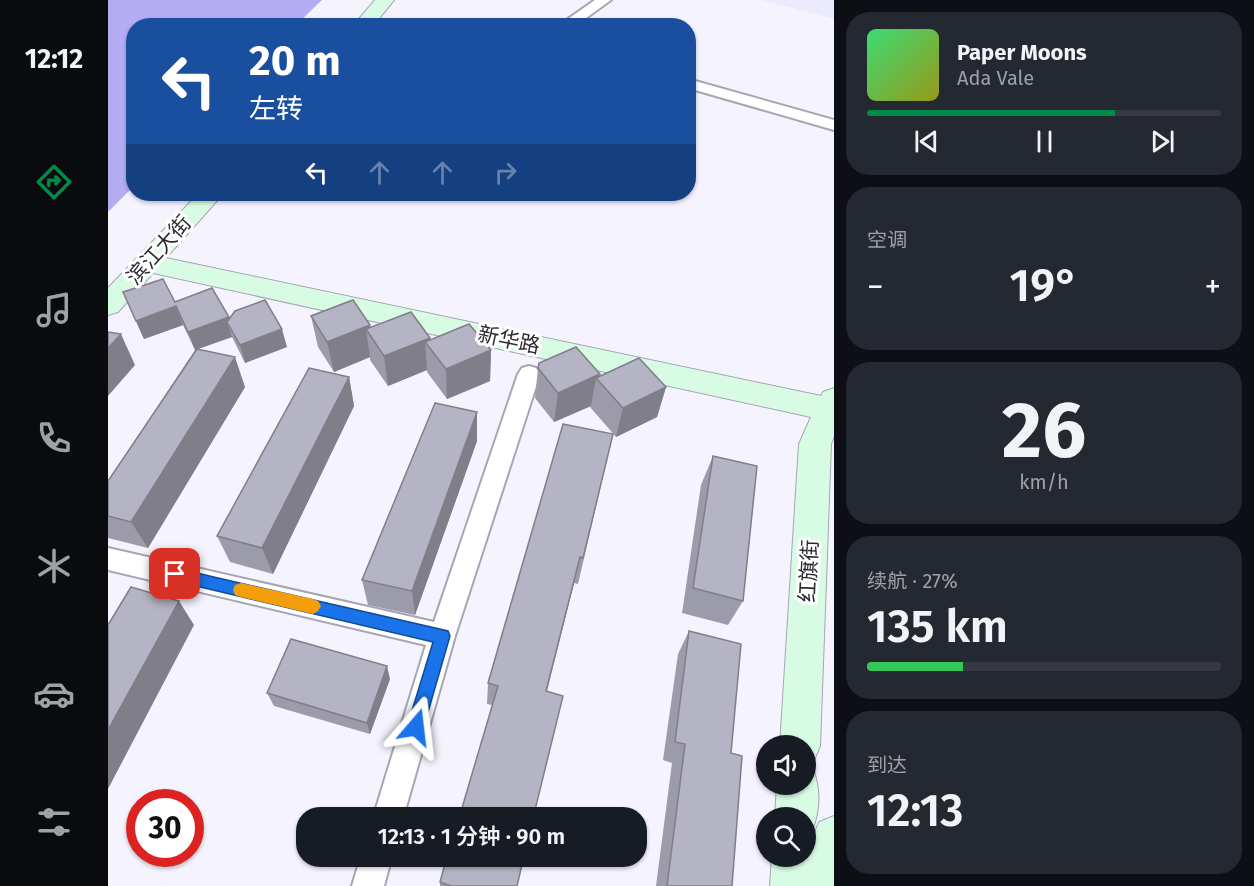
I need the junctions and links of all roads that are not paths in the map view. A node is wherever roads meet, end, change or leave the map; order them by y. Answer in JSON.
{"nodes":[{"id":1,"x":385,"y":0,"type":"edge"},
{"id":2,"x":604,"y":0,"type":"edge"},
{"id":3,"x":369,"y":18,"type":"edge"},
{"id":4,"x":577,"y":18,"type":"edge"},
{"id":5,"x":696,"y":86,"type":"edge"},
{"id":6,"x":834,"y":125,"type":"edge"},
{"id":7,"x":205,"y":201,"type":"edge"},
{"id":8,"x":148,"y":262,"type":"junction"},
{"id":9,"x":108,"y":305,"type":"edge"},
{"id":10,"x":529,"y":374,"type":"dead end"},
{"id":11,"x":833,"y":410,"type":"edge"},
{"id":12,"x":108,"y":559,"type":"edge"},
{"id":13,"x":442,"y":636,"type":"junction"},
{"id":14,"x":801,"y":735,"type":"edge"},
{"id":15,"x":391,"y":807,"type":"edge"},
{"id":16,"x":834,"y":837,"type":"edge"},
{"id":17,"x":374,"y":867,"type":"edge"},
{"id":18,"x":793,"y":867,"type":"edge"},
{"id":19,"x":368,"y":886,"type":"edge"},
{"id":20,"x":792,"y":886,"type":"edge"},
{"id":21,"x":833,"y":886,"type":"edge"}],
"edges":[{"from":1,"to":3,"type":"main road"},
{"from":2,"to":4,"type":"street"},
{"from":5,"to":6,"type":"street"},
{"from":7,"to":8,"type":"main road","name":"滨江大街"},
{"from":8,"to":9,"type":"main road","name":"滨江大街"},
{"from":8,"to":11,"type":"main road","name":"新华路"},
{"from":10,"to":13,"type":"street"},
{"from":11,"to":14,"type":"main road","name":"红旗街"},
{"from":12,"to":13,"type":"street"},
{"from":13,"to":15,"type":"street"},
{"from":16,"to":21,"type":"main road"},
{"from":17,"to":19,"type":"street"},
{"from":18,"to":20,"type":"main road"}]}
